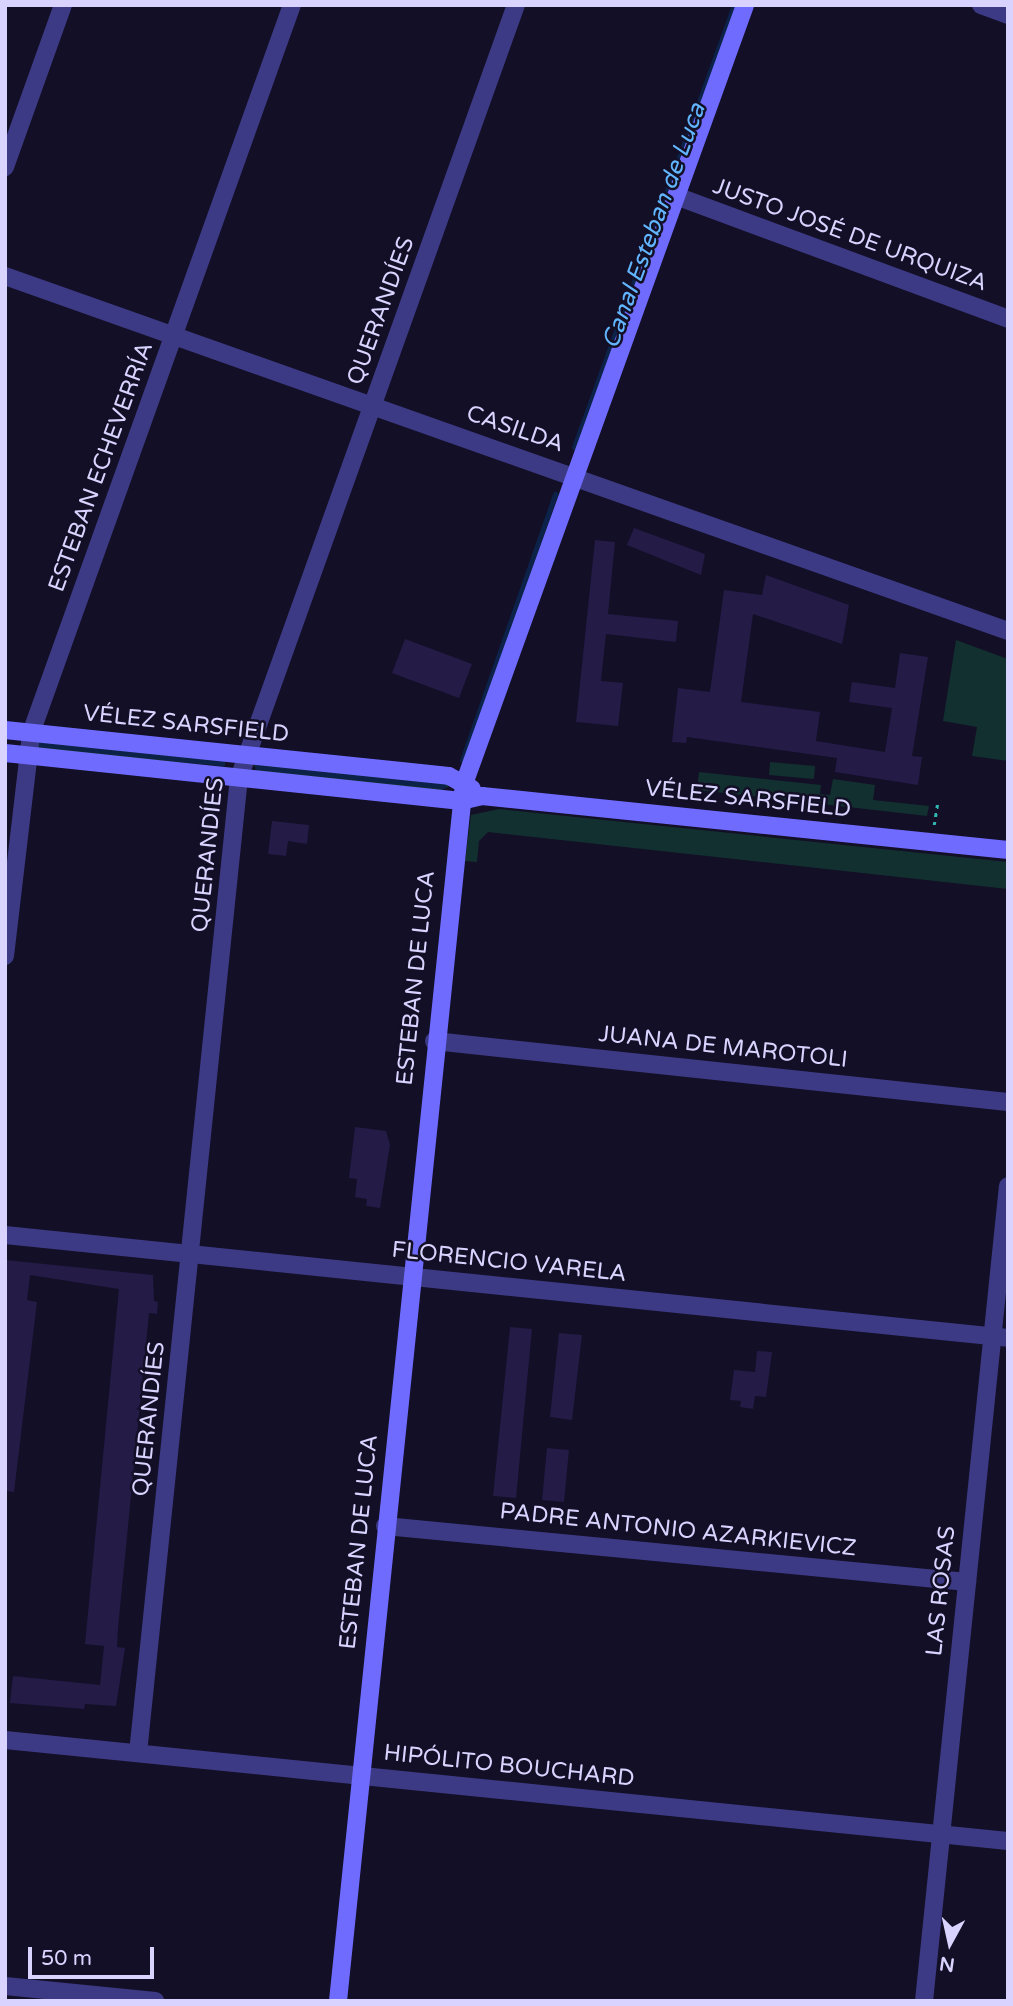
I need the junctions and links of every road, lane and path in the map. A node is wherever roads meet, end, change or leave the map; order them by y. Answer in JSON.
{"nodes":[{"id":1,"x":63,"y":5,"type":"edge"},
{"id":2,"x":292,"y":5,"type":"edge"},
{"id":3,"x":516,"y":5,"type":"edge"},
{"id":4,"x":745,"y":5,"type":"edge"},
{"id":5,"x":981,"y":5,"type":"edge"},
{"id":6,"x":1008,"y":15,"type":"edge"},
{"id":7,"x":5,"y":167,"type":"edge"},
{"id":8,"x":676,"y":196,"type":"junction"},
{"id":9,"x":5,"y":276,"type":"edge"},
{"id":10,"x":1008,"y":319,"type":"edge"},
{"id":11,"x":174,"y":336,"type":"junction"},
{"id":12,"x":373,"y":406,"type":"junction"},
{"id":13,"x":575,"y":476,"type":"junction"},
{"id":14,"x":1008,"y":631,"type":"edge"},
{"id":15,"x":5,"y":730,"type":"edge"},
{"id":16,"x":31,"y":733,"type":"junction"},
{"id":17,"x":5,"y":753,"type":"edge"},
{"id":18,"x":26,"y":755,"type":"junction"},
{"id":19,"x":247,"y":755,"type":"junction"},
{"id":20,"x":239,"y":778,"type":"junction"},
{"id":21,"x":462,"y":793,"type":"junction"},
{"id":22,"x":938,"y":801,"type":"dead end"},
{"id":23,"x":930,"y":842,"type":"junction"},
{"id":24,"x":1008,"y":850,"type":"edge"},
{"id":25,"x":5,"y":956,"type":"edge"},
{"id":26,"x":434,"y":1041,"type":"junction"},
{"id":27,"x":1008,"y":1102,"type":"edge"},
{"id":28,"x":1008,"y":1186,"type":"edge"},
{"id":29,"x":5,"y":1235,"type":"edge"},
{"id":30,"x":192,"y":1254,"type":"junction"},
{"id":31,"x":410,"y":1277,"type":"junction"},
{"id":32,"x":1000,"y":1337,"type":"edge"},
{"id":33,"x":385,"y":1526,"type":"junction"},
{"id":34,"x":967,"y":1582,"type":"junction"},
{"id":35,"x":5,"y":1740,"type":"edge"},
{"id":36,"x":138,"y":1753,"type":"junction"},
{"id":37,"x":360,"y":1776,"type":"junction"},
{"id":38,"x":941,"y":1834,"type":"junction"},
{"id":39,"x":1008,"y":1841,"type":"edge"},
{"id":40,"x":5,"y":1986,"type":"edge"},
{"id":41,"x":155,"y":2001,"type":"edge"},
{"id":42,"x":338,"y":2001,"type":"edge"},
{"id":43,"x":924,"y":2001,"type":"edge"}],
"edges":[{"from":1,"to":7,"type":"street"},
{"from":2,"to":11,"type":"street","name":"ESTEBAN ECHEVERRÍA"},
{"from":3,"to":12,"type":"street","name":"QUERANDÍES"},
{"from":4,"to":8,"type":"street","name":"ESTEBAN DE LUCA"},
{"from":5,"to":6,"type":"street"},
{"from":8,"to":10,"type":"street","name":"JUSTO JOSÉ DE URQUIZA"},
{"from":8,"to":13,"type":"street","name":"ESTEBAN DE LUCA"},
{"from":9,"to":11,"type":"street","name":"CASILDA"},
{"from":11,"to":12,"type":"street","name":"CASILDA"},
{"from":11,"to":16,"type":"street","name":"ESTEBAN ECHEVERRÍA"},
{"from":12,"to":13,"type":"street","name":"CASILDA"},
{"from":12,"to":19,"type":"street","name":"QUERANDÍES"},
{"from":13,"to":14,"type":"street","name":"CASILDA"},
{"from":13,"to":21,"type":"street","name":"ESTEBAN DE LUCA"},
{"from":15,"to":16,"type":"street","name":"VÉLEZ SARSFIELD"},
{"from":16,"to":18,"type":"street","name":"ESTEBAN ECHEVERRÍA"},
{"from":16,"to":19,"type":"street","name":"VÉLEZ SARSFIELD"},
{"from":17,"to":18,"type":"street","name":"VÉLEZ SARSFIELD"},
{"from":18,"to":20,"type":"street","name":"VÉLEZ SARSFIELD"},
{"from":18,"to":25,"type":"street","name":"ESTEBAN ECHEVERRÍA"},
{"from":19,"to":20,"type":"street","name":"QUERANDÍES"},
{"from":19,"to":21,"type":"street","name":"VÉLEZ SARSFIELD"},
{"from":20,"to":21,"type":"street","name":"VÉLEZ SARSFIELD"},
{"from":20,"to":30,"type":"street","name":"QUERANDÍES"},
{"from":21,"to":23,"type":"street","name":"VÉLEZ SARSFIELD"},
{"from":21,"to":26,"type":"street","name":"ESTEBAN DE LUCA"},
{"from":22,"to":23,"type":"path"},
{"from":23,"to":24,"type":"street","name":"VÉLEZ SARSFIELD"},
{"from":26,"to":27,"type":"street","name":"JUANA DE MAROTOLI"},
{"from":26,"to":31,"type":"street","name":"ESTEBAN DE LUCA"},
{"from":28,"to":32,"type":"street","name":"LAS ROSAS"},
{"from":29,"to":30,"type":"street","name":"FLORENCIO VARELA"},
{"from":30,"to":31,"type":"street","name":"FLORENCIO VARELA"},
{"from":30,"to":36,"type":"street","name":"QUERANDÍES"},
{"from":31,"to":32,"type":"street","name":"FLORENCIO VARELA"},
{"from":31,"to":33,"type":"street","name":"ESTEBAN DE LUCA"},
{"from":32,"to":34,"type":"street","name":"LAS ROSAS"},
{"from":33,"to":34,"type":"street","name":"PADRE ANTONIO AZARKIEVICZ"},
{"from":33,"to":37,"type":"street","name":"ESTEBAN DE LUCA"},
{"from":34,"to":38,"type":"street","name":"LAS ROSAS"},
{"from":35,"to":36,"type":"street","name":"HIPÓLITO BOUCHARD"},
{"from":36,"to":37,"type":"street","name":"HIPÓLITO BOUCHARD"},
{"from":37,"to":38,"type":"street","name":"HIPÓLITO BOUCHARD"},
{"from":37,"to":42,"type":"street","name":"ESTEBAN DE LUCA"},
{"from":38,"to":39,"type":"street","name":"HIPÓLITO BOUCHARD"},
{"from":38,"to":43,"type":"street","name":"LAS ROSAS"},
{"from":40,"to":41,"type":"street"}]}
